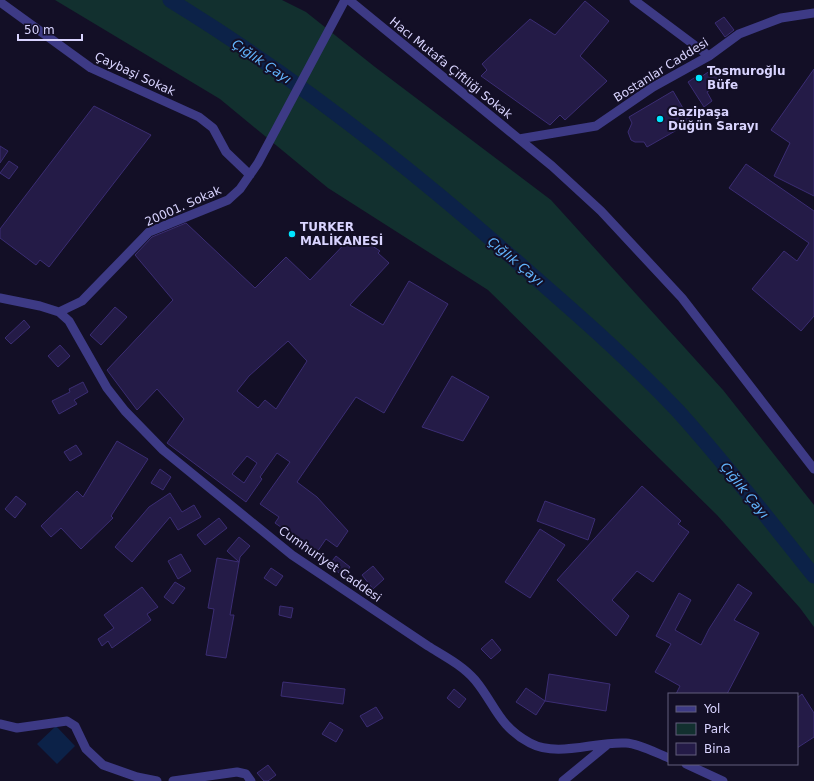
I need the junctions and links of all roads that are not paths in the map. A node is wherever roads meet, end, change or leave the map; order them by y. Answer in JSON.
{"nodes":[{"id":1,"x":345,"y":0,"type":"edge"},
{"id":2,"x":349,"y":0,"type":"edge"},
{"id":3,"x":634,"y":0,"type":"edge"},
{"id":4,"x":0,"y":2,"type":"edge"},
{"id":5,"x":814,"y":13,"type":"edge"},
{"id":6,"x":708,"y":56,"type":"junction"},
{"id":7,"x":519,"y":139,"type":"junction"},
{"id":8,"x":250,"y":175,"type":"junction"},
{"id":9,"x":0,"y":298,"type":"edge"},
{"id":10,"x":59,"y":312,"type":"junction"},
{"id":11,"x":814,"y":469,"type":"edge"},
{"id":12,"x":0,"y":724,"type":"edge"},
{"id":13,"x":608,"y":744,"type":"junction"},
{"id":14,"x":668,"y":758,"type":"edge"},
{"id":15,"x":688,"y":765,"type":"edge"},
{"id":16,"x":157,"y":781,"type":"edge"},
{"id":17,"x":172,"y":781,"type":"edge"},
{"id":18,"x":251,"y":781,"type":"edge"},
{"id":19,"x":563,"y":781,"type":"edge"},
{"id":20,"x":723,"y":781,"type":"edge"}],
"edges":[{"from":1,"to":8,"type":"street","name":"20001. Sokak"},
{"from":2,"to":7,"type":"street","name":"Hacı Mutafa Çiftliği Sokak"},
{"from":3,"to":6,"type":"street"},
{"from":4,"to":8,"type":"street","name":"Çaybaşi Sokak"},
{"from":5,"to":6,"type":"street","name":"Bostanlar Caddesi"},
{"from":6,"to":7,"type":"street","name":"Bostanlar Caddesi"},
{"from":7,"to":11,"type":"street","name":"Hacı Mutafa Çiftliği Sokak"},
{"from":8,"to":10,"type":"street","name":"20001. Sokak"},
{"from":9,"to":10,"type":"street"},
{"from":10,"to":13,"type":"street","name":"Cumhuriyet Caddesi"},
{"from":12,"to":16,"type":"street"},
{"from":13,"to":14,"type":"street","name":"Cumhuriyet Caddesi"},
{"from":13,"to":19,"type":"street"},
{"from":15,"to":20,"type":"street"},
{"from":17,"to":18,"type":"street"}]}
